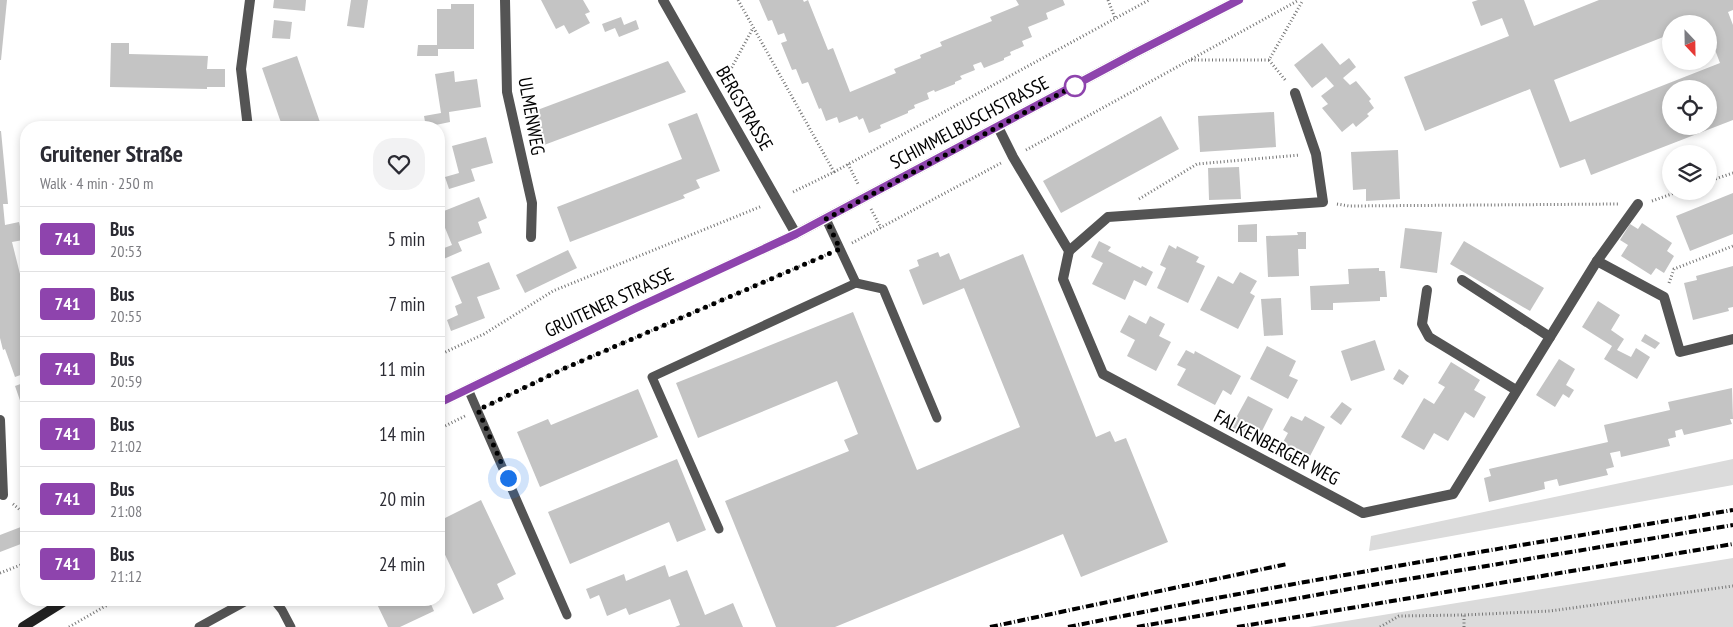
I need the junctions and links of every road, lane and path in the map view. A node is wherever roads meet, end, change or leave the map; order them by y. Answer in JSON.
{"nodes":[{"id":1,"x":250,"y":0,"type":"edge"},
{"id":2,"x":504,"y":0,"type":"edge"},
{"id":3,"x":663,"y":0,"type":"edge"},
{"id":4,"x":738,"y":0,"type":"edge"},
{"id":5,"x":1108,"y":0,"type":"edge"},
{"id":6,"x":1149,"y":0,"type":"edge"},
{"id":7,"x":1239,"y":0,"type":"edge"},
{"id":8,"x":1301,"y":0,"type":"edge"},
{"id":9,"x":1116,"y":18,"type":"junction"},
{"id":10,"x":753,"y":28,"type":"junction"},
{"id":11,"x":1190,"y":60,"type":"junction"},
{"id":12,"x":1270,"y":60,"type":"junction"},
{"id":13,"x":1294,"y":93,"type":"joint"},
{"id":14,"x":717,"y":94,"type":"junction"},
{"id":15,"x":247,"y":121,"type":"edge"},
{"id":16,"x":998,"y":127,"type":"junction"},
{"id":17,"x":1316,"y":154,"type":"junction"},
{"id":18,"x":1013,"y":157,"type":"junction"},
{"id":19,"x":834,"y":172,"type":"junction"},
{"id":20,"x":1733,"y":173,"type":"edge"},
{"id":21,"x":1717,"y":178,"type":"edge"},
{"id":22,"x":1662,"y":197,"type":"edge"},
{"id":23,"x":777,"y":200,"type":"junction"},
{"id":24,"x":1132,"y":202,"type":"dead end"},
{"id":25,"x":1323,"y":202,"type":"junction"},
{"id":26,"x":1638,"y":204,"type":"junction"},
{"id":27,"x":826,"y":219,"type":"junction"},
{"id":28,"x":796,"y":234,"type":"junction"},
{"id":29,"x":531,"y":237,"type":"dead end"},
{"id":30,"x":1733,"y":246,"type":"edge"},
{"id":31,"x":840,"y":249,"type":"junction"},
{"id":32,"x":1069,"y":251,"type":"junction"},
{"id":33,"x":1597,"y":261,"type":"junction"},
{"id":34,"x":1462,"y":280,"type":"dead end"},
{"id":35,"x":856,"y":283,"type":"junction"},
{"id":36,"x":1426,"y":290,"type":"dead end"},
{"id":37,"x":1664,"y":298,"type":"junction"},
{"id":38,"x":1550,"y":336,"type":"junction"},
{"id":39,"x":1733,"y":339,"type":"edge"},
{"id":40,"x":445,"y":352,"type":"edge"},
{"id":41,"x":468,"y":389,"type":"junction"},
{"id":42,"x":1516,"y":390,"type":"junction"},
{"id":43,"x":445,"y":400,"type":"edge"},
{"id":44,"x":478,"y":410,"type":"junction"},
{"id":45,"x":937,"y":418,"type":"dead end"},
{"id":46,"x":0,"y":420,"type":"edge"},
{"id":47,"x":445,"y":427,"type":"edge"},
{"id":48,"x":3,"y":495,"type":"dead end"},
{"id":49,"x":719,"y":529,"type":"dead end"},
{"id":50,"x":20,"y":565,"type":"edge"},
{"id":51,"x":0,"y":573,"type":"edge"},
{"id":52,"x":1733,"y":586,"type":"edge"},
{"id":53,"x":56,"y":606,"type":"edge"},
{"id":54,"x":106,"y":606,"type":"edge"},
{"id":55,"x":237,"y":606,"type":"edge"},
{"id":56,"x":279,"y":606,"type":"edge"},
{"id":57,"x":1464,"y":615,"type":"junction"},
{"id":58,"x":567,"y":616,"type":"dead end"},
{"id":59,"x":23,"y":627,"type":"edge"},
{"id":60,"x":69,"y":627,"type":"edge"},
{"id":61,"x":199,"y":627,"type":"edge"},
{"id":62,"x":291,"y":627,"type":"edge"},
{"id":63,"x":1380,"y":627,"type":"edge"},
{"id":64,"x":1464,"y":627,"type":"edge"}],
"edges":[{"from":1,"to":15,"type":"street"},
{"from":2,"to":29,"type":"street","name":"ULMENWEG"},
{"from":3,"to":14,"type":"street","name":"BERGSTRASSE"},
{"from":4,"to":10,"type":"path"},
{"from":5,"to":9,"type":"path"},
{"from":6,"to":9,"type":"path"},
{"from":7,"to":16,"type":"main road","name":"SCHIMMELBUSCHSTRASSE"},
{"from":8,"to":11,"type":"path"},
{"from":8,"to":12,"type":"path"},
{"from":9,"to":19,"type":"path"},
{"from":10,"to":14,"type":"path"},
{"from":10,"to":19,"type":"path"},
{"from":11,"to":12,"type":"path"},
{"from":11,"to":18,"type":"path"},
{"from":12,"to":13,"type":"path"},
{"from":13,"to":17,"type":"street"},
{"from":14,"to":23,"type":"street","name":"BERGSTRASSE"},
{"from":16,"to":18,"type":"street"},
{"from":16,"to":27,"type":"main road","name":"SCHIMMELBUSCHSTRASSE"},
{"from":17,"to":24,"type":"path"},
{"from":17,"to":25,"type":"street"},
{"from":18,"to":31,"type":"path"},
{"from":18,"to":32,"type":"street"},
{"from":19,"to":23,"type":"path"},
{"from":20,"to":21,"type":"path"},
{"from":22,"to":26,"type":"path"},
{"from":23,"to":28,"type":"street","name":"BERGSTRASSE"},
{"from":23,"to":40,"type":"path"},
{"from":25,"to":26,"type":"path"},
{"from":25,"to":32,"type":"street"},
{"from":26,"to":33,"type":"street","name":"FALKENBERGER WEG"},
{"from":27,"to":28,"type":"main road","name":"SCHIMMELBUSCHSTRASSE"},
{"from":27,"to":31,"type":"lane"},
{"from":28,"to":41,"type":"main road","name":"GRUITENER STRASSE"},
{"from":30,"to":37,"type":"path"},
{"from":31,"to":35,"type":"lane"},
{"from":31,"to":44,"type":"path"},
{"from":32,"to":42,"type":"street","name":"FALKENBERGER WEG"},
{"from":33,"to":37,"type":"street"},
{"from":33,"to":38,"type":"street","name":"FALKENBERGER WEG"},
{"from":34,"to":38,"type":"street"},
{"from":35,"to":45,"type":"lane"},
{"from":35,"to":49,"type":"lane"},
{"from":36,"to":42,"type":"street"},
{"from":37,"to":39,"type":"street"},
{"from":38,"to":42,"type":"street","name":"FALKENBERGER WEG"},
{"from":41,"to":43,"type":"main road","name":"GRUITENER STRASSE"},
{"from":41,"to":44,"type":"lane"},
{"from":44,"to":47,"type":"path"},
{"from":44,"to":58,"type":"lane"},
{"from":46,"to":48,"type":"street"},
{"from":50,"to":51,"type":"path"},
{"from":52,"to":57,"type":"path"},
{"from":53,"to":59,"type":"main road"},
{"from":54,"to":60,"type":"path"},
{"from":55,"to":61,"type":"lane"},
{"from":56,"to":62,"type":"lane"},
{"from":57,"to":63,"type":"path"},
{"from":57,"to":64,"type":"path"}]}
